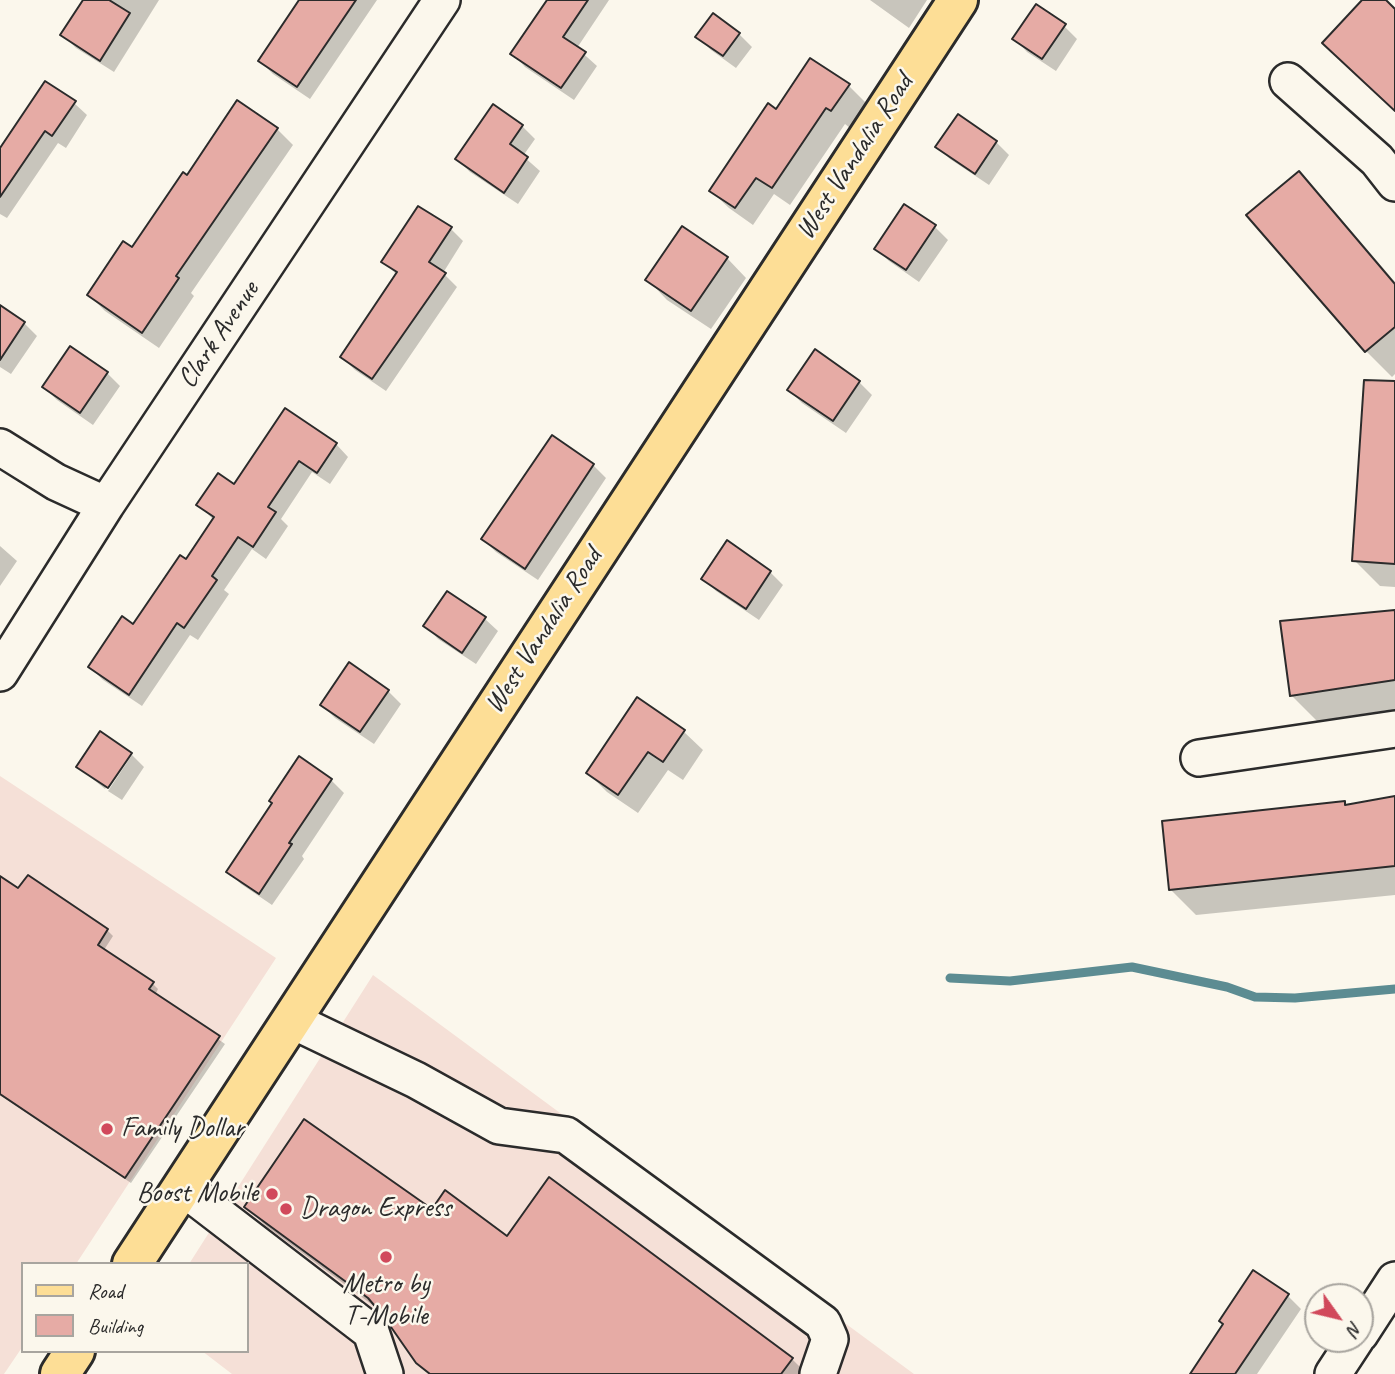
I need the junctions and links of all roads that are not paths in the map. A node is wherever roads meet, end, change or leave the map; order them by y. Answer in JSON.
{"nodes":[{"id":1,"x":442,"y":0,"type":"edge"},
{"id":2,"x":958,"y":0,"type":"edge"},
{"id":3,"x":1287,"y":80,"type":"dead end"},
{"id":4,"x":1395,"y":183,"type":"edge"},
{"id":5,"x":0,"y":447,"type":"edge"},
{"id":6,"x":106,"y":505,"type":"junction"},
{"id":7,"x":0,"y":673,"type":"edge"},
{"id":8,"x":1395,"y":729,"type":"edge"},
{"id":9,"x":1199,"y":758,"type":"dead end"},
{"id":10,"x":291,"y":1020,"type":"junction"},
{"id":11,"x":182,"y":1187,"type":"junction"},
{"id":12,"x":133,"y":1262,"type":"edge"},
{"id":13,"x":1395,"y":1280,"type":"edge"},
{"id":14,"x":1374,"y":1312,"type":"edge"},
{"id":15,"x":74,"y":1353,"type":"edge"},
{"id":16,"x":1347,"y":1353,"type":"edge"},
{"id":17,"x":60,"y":1374,"type":"edge"},
{"id":18,"x":385,"y":1374,"type":"edge"},
{"id":19,"x":818,"y":1374,"type":"edge"},
{"id":20,"x":1333,"y":1374,"type":"edge"}],
"edges":[{"from":1,"to":6,"type":"street","name":"Clark Avenue"},
{"from":2,"to":10,"type":"main road","name":"West Vandalia Road"},
{"from":3,"to":4,"type":"street"},
{"from":5,"to":6,"type":"street"},
{"from":6,"to":7,"type":"street","name":"Clark Avenue"},
{"from":8,"to":9,"type":"street"},
{"from":10,"to":11,"type":"main road","name":"West Vandalia Road"},
{"from":10,"to":19,"type":"street"},
{"from":11,"to":12,"type":"main road","name":"West Vandalia Road"},
{"from":11,"to":18,"type":"street"},
{"from":13,"to":14,"type":"street"},
{"from":15,"to":17,"type":"main road"},
{"from":16,"to":20,"type":"street"}]}
